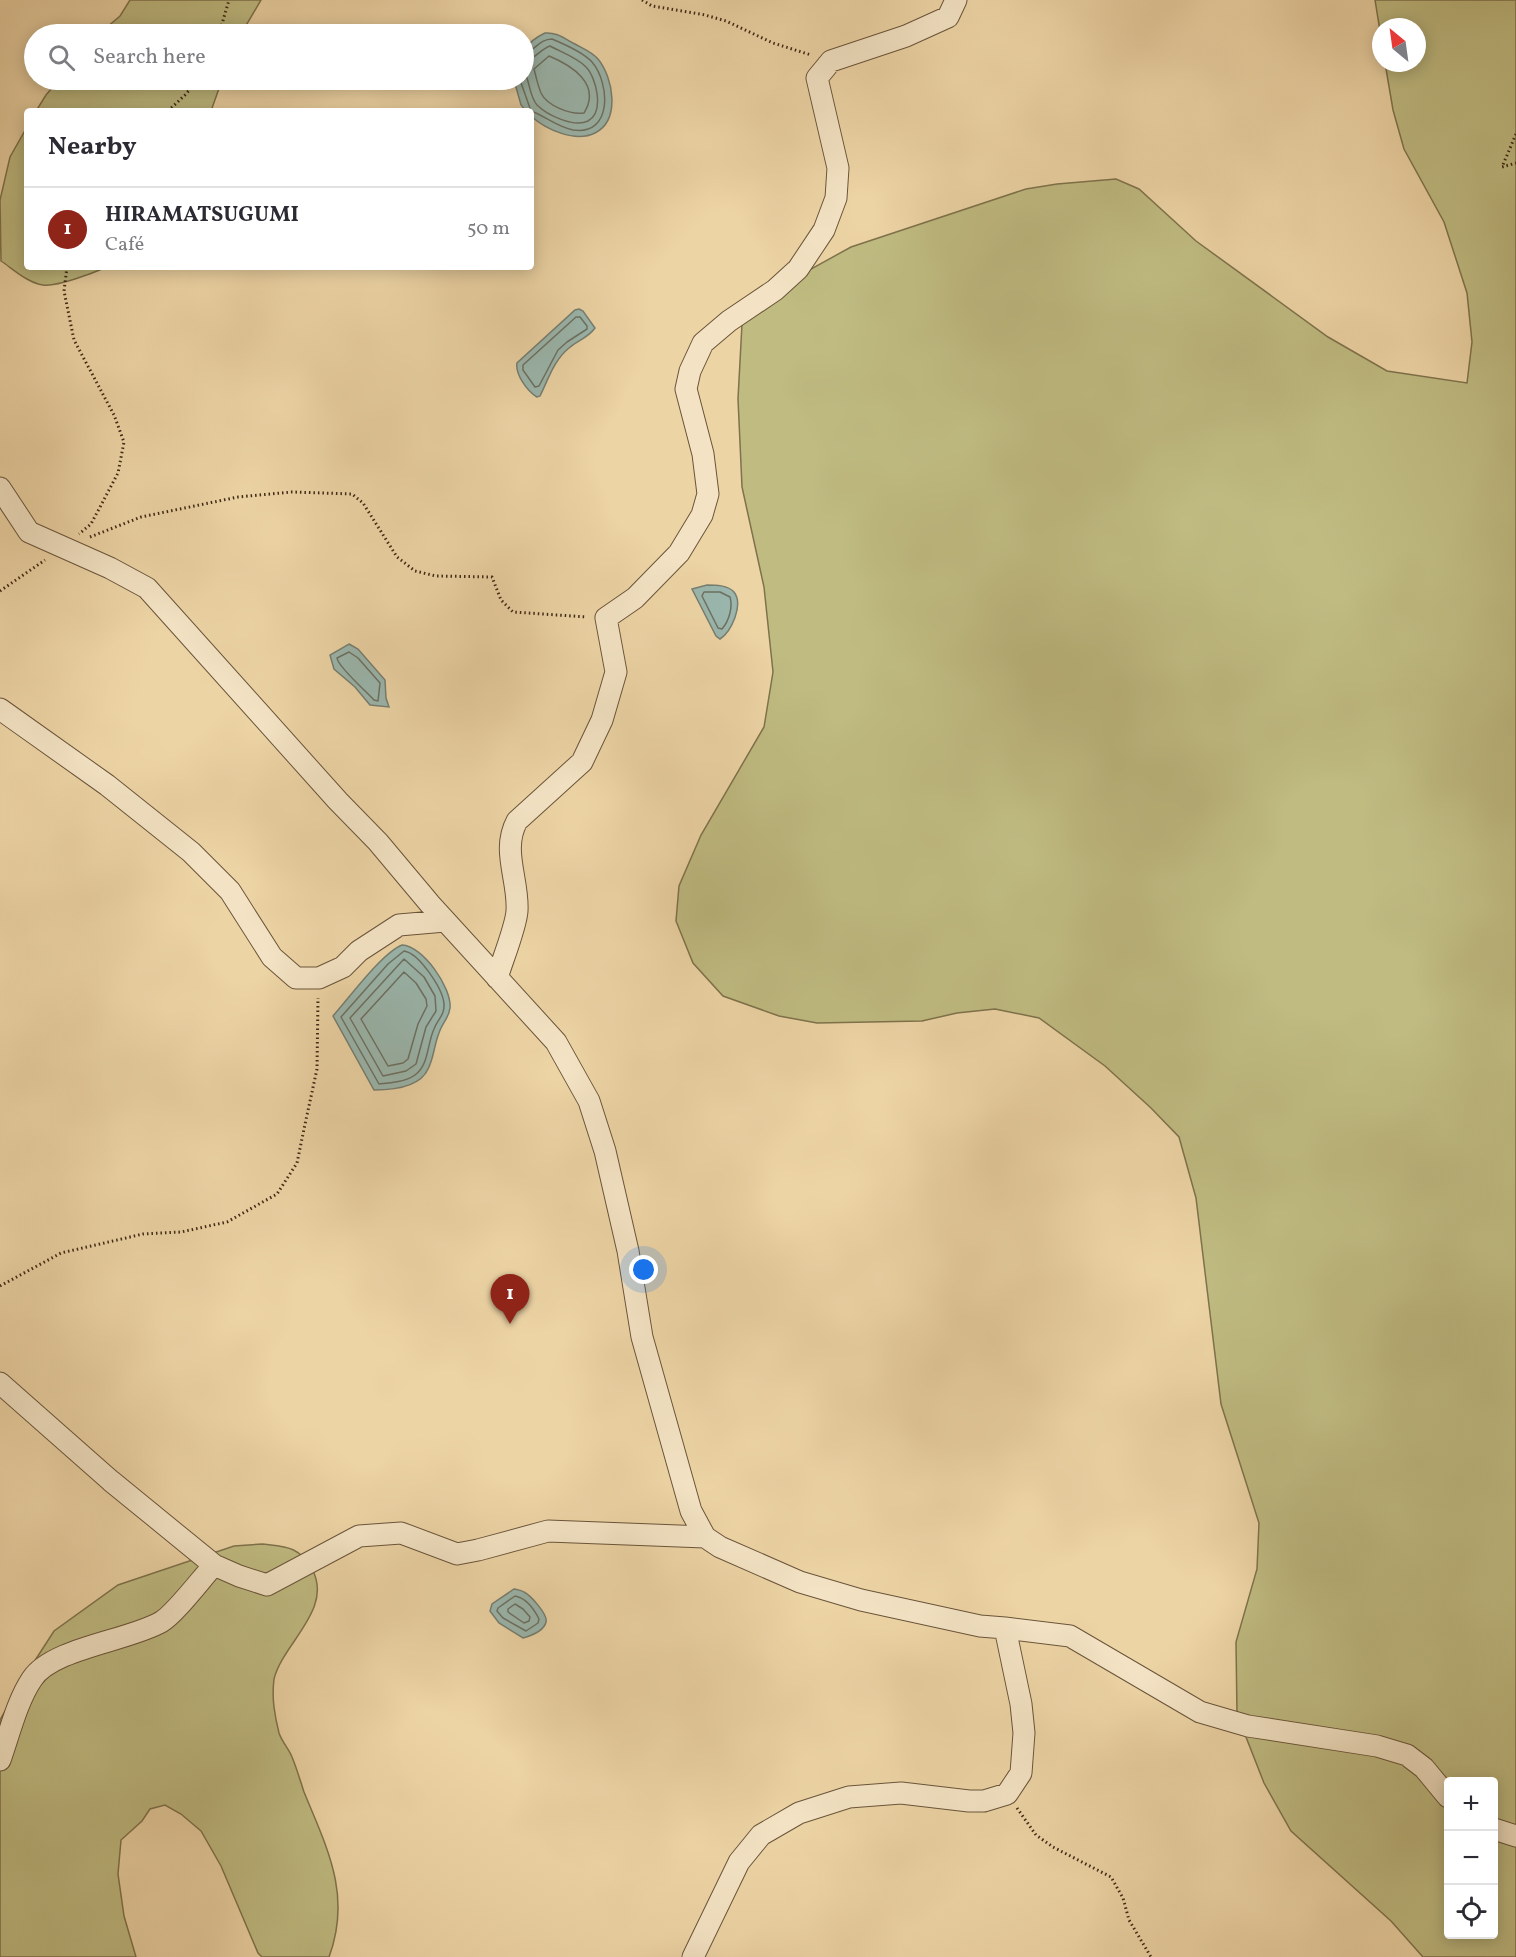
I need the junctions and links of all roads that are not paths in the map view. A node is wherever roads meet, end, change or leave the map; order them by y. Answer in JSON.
{"nodes":[{"id":1,"x":956,"y":0,"type":"edge"},
{"id":2,"x":0,"y":488,"type":"edge"},
{"id":3,"x":0,"y":709,"type":"edge"},
{"id":4,"x":445,"y":921,"type":"junction"},
{"id":5,"x":497,"y":978,"type":"junction"},
{"id":6,"x":0,"y":1383,"type":"edge"},
{"id":7,"x":705,"y":1537,"type":"junction"},
{"id":8,"x":214,"y":1564,"type":"junction"},
{"id":9,"x":1005,"y":1628,"type":"junction"},
{"id":10,"x":0,"y":1760,"type":"edge"},
{"id":11,"x":1444,"y":1791,"type":"edge"},
{"id":12,"x":1498,"y":1830,"type":"edge"},
{"id":13,"x":1516,"y":1836,"type":"edge"},
{"id":14,"x":693,"y":1957,"type":"edge"}],
"edges":[{"from":1,"to":5,"type":"street"},
{"from":2,"to":4,"type":"street"},
{"from":3,"to":4,"type":"street"},
{"from":4,"to":5,"type":"street"},
{"from":5,"to":7,"type":"street"},
{"from":6,"to":8,"type":"street"},
{"from":7,"to":8,"type":"street"},
{"from":7,"to":9,"type":"street"},
{"from":8,"to":10,"type":"street"},
{"from":9,"to":11,"type":"street"},
{"from":9,"to":14,"type":"street"},
{"from":12,"to":13,"type":"street"}]}
